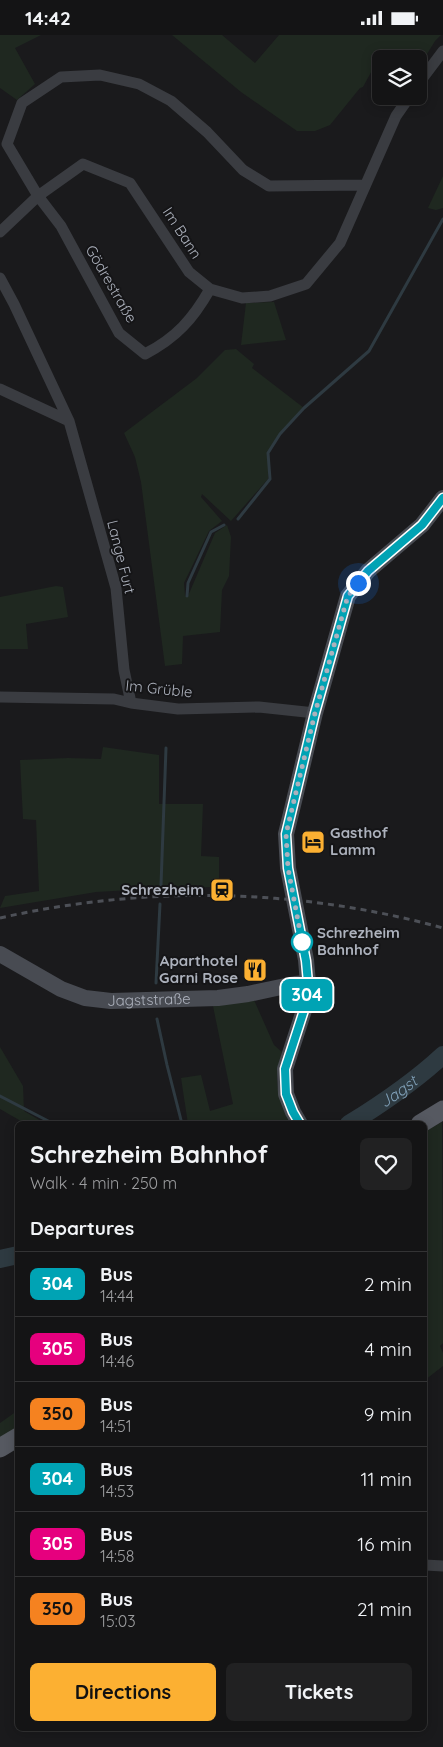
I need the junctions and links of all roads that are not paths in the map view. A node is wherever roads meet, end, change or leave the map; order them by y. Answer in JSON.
{"nodes":[{"id":1,"x":443,"y":51,"type":"edge"},
{"id":2,"x":427,"y":72,"type":"edge"},
{"id":3,"x":404,"y":105,"type":"edge"},
{"id":4,"x":365,"y":185,"type":"junction"},
{"id":5,"x":38,"y":196,"type":"junction"},
{"id":6,"x":0,"y":232,"type":"edge"},
{"id":7,"x":0,"y":278,"type":"edge"},
{"id":8,"x":210,"y":289,"type":"junction"},
{"id":9,"x":0,"y":389,"type":"edge"},
{"id":10,"x":69,"y":421,"type":"junction"},
{"id":11,"x":443,"y":498,"type":"edge"},
{"id":12,"x":0,"y":697,"type":"edge"},
{"id":13,"x":132,"y":703,"type":"junction"},
{"id":14,"x":315,"y":713,"type":"junction"},
{"id":15,"x":0,"y":954,"type":"edge"},
{"id":16,"x":308,"y":983,"type":"junction"},
{"id":17,"x":443,"y":1110,"type":"edge"},
{"id":18,"x":298,"y":1121,"type":"edge"},
{"id":19,"x":425,"y":1121,"type":"edge"},
{"id":20,"x":15,"y":1439,"type":"edge"},
{"id":21,"x":0,"y":1448,"type":"edge"},
{"id":22,"x":427,"y":1565,"type":"edge"},
{"id":23,"x":443,"y":1566,"type":"edge"}],
"edges":[{"from":1,"to":2,"type":"street"},
{"from":3,"to":4,"type":"street","name":"Im Bann"},
{"from":4,"to":5,"type":"street"},
{"from":4,"to":8,"type":"street","name":"Im Bann"},
{"from":5,"to":6,"type":"street","name":"Im Bann"},
{"from":5,"to":8,"type":"street","name":"Im Bann"},
{"from":5,"to":8,"type":"street","name":"Gödrestraße"},
{"from":7,"to":10,"type":"street","name":"Lange Furt"},
{"from":9,"to":10,"type":"street"},
{"from":10,"to":13,"type":"street","name":"Lange Furt"},
{"from":11,"to":14,"type":"street"},
{"from":12,"to":13,"type":"street","name":"Im Grüble"},
{"from":13,"to":14,"type":"street","name":"Im Grüble"},
{"from":14,"to":16,"type":"street"},
{"from":15,"to":16,"type":"street","name":"Jagststraße"},
{"from":16,"to":18,"type":"street"},
{"from":17,"to":19,"type":"main road"},
{"from":20,"to":21,"type":"main road"},
{"from":22,"to":23,"type":"street"}]}
